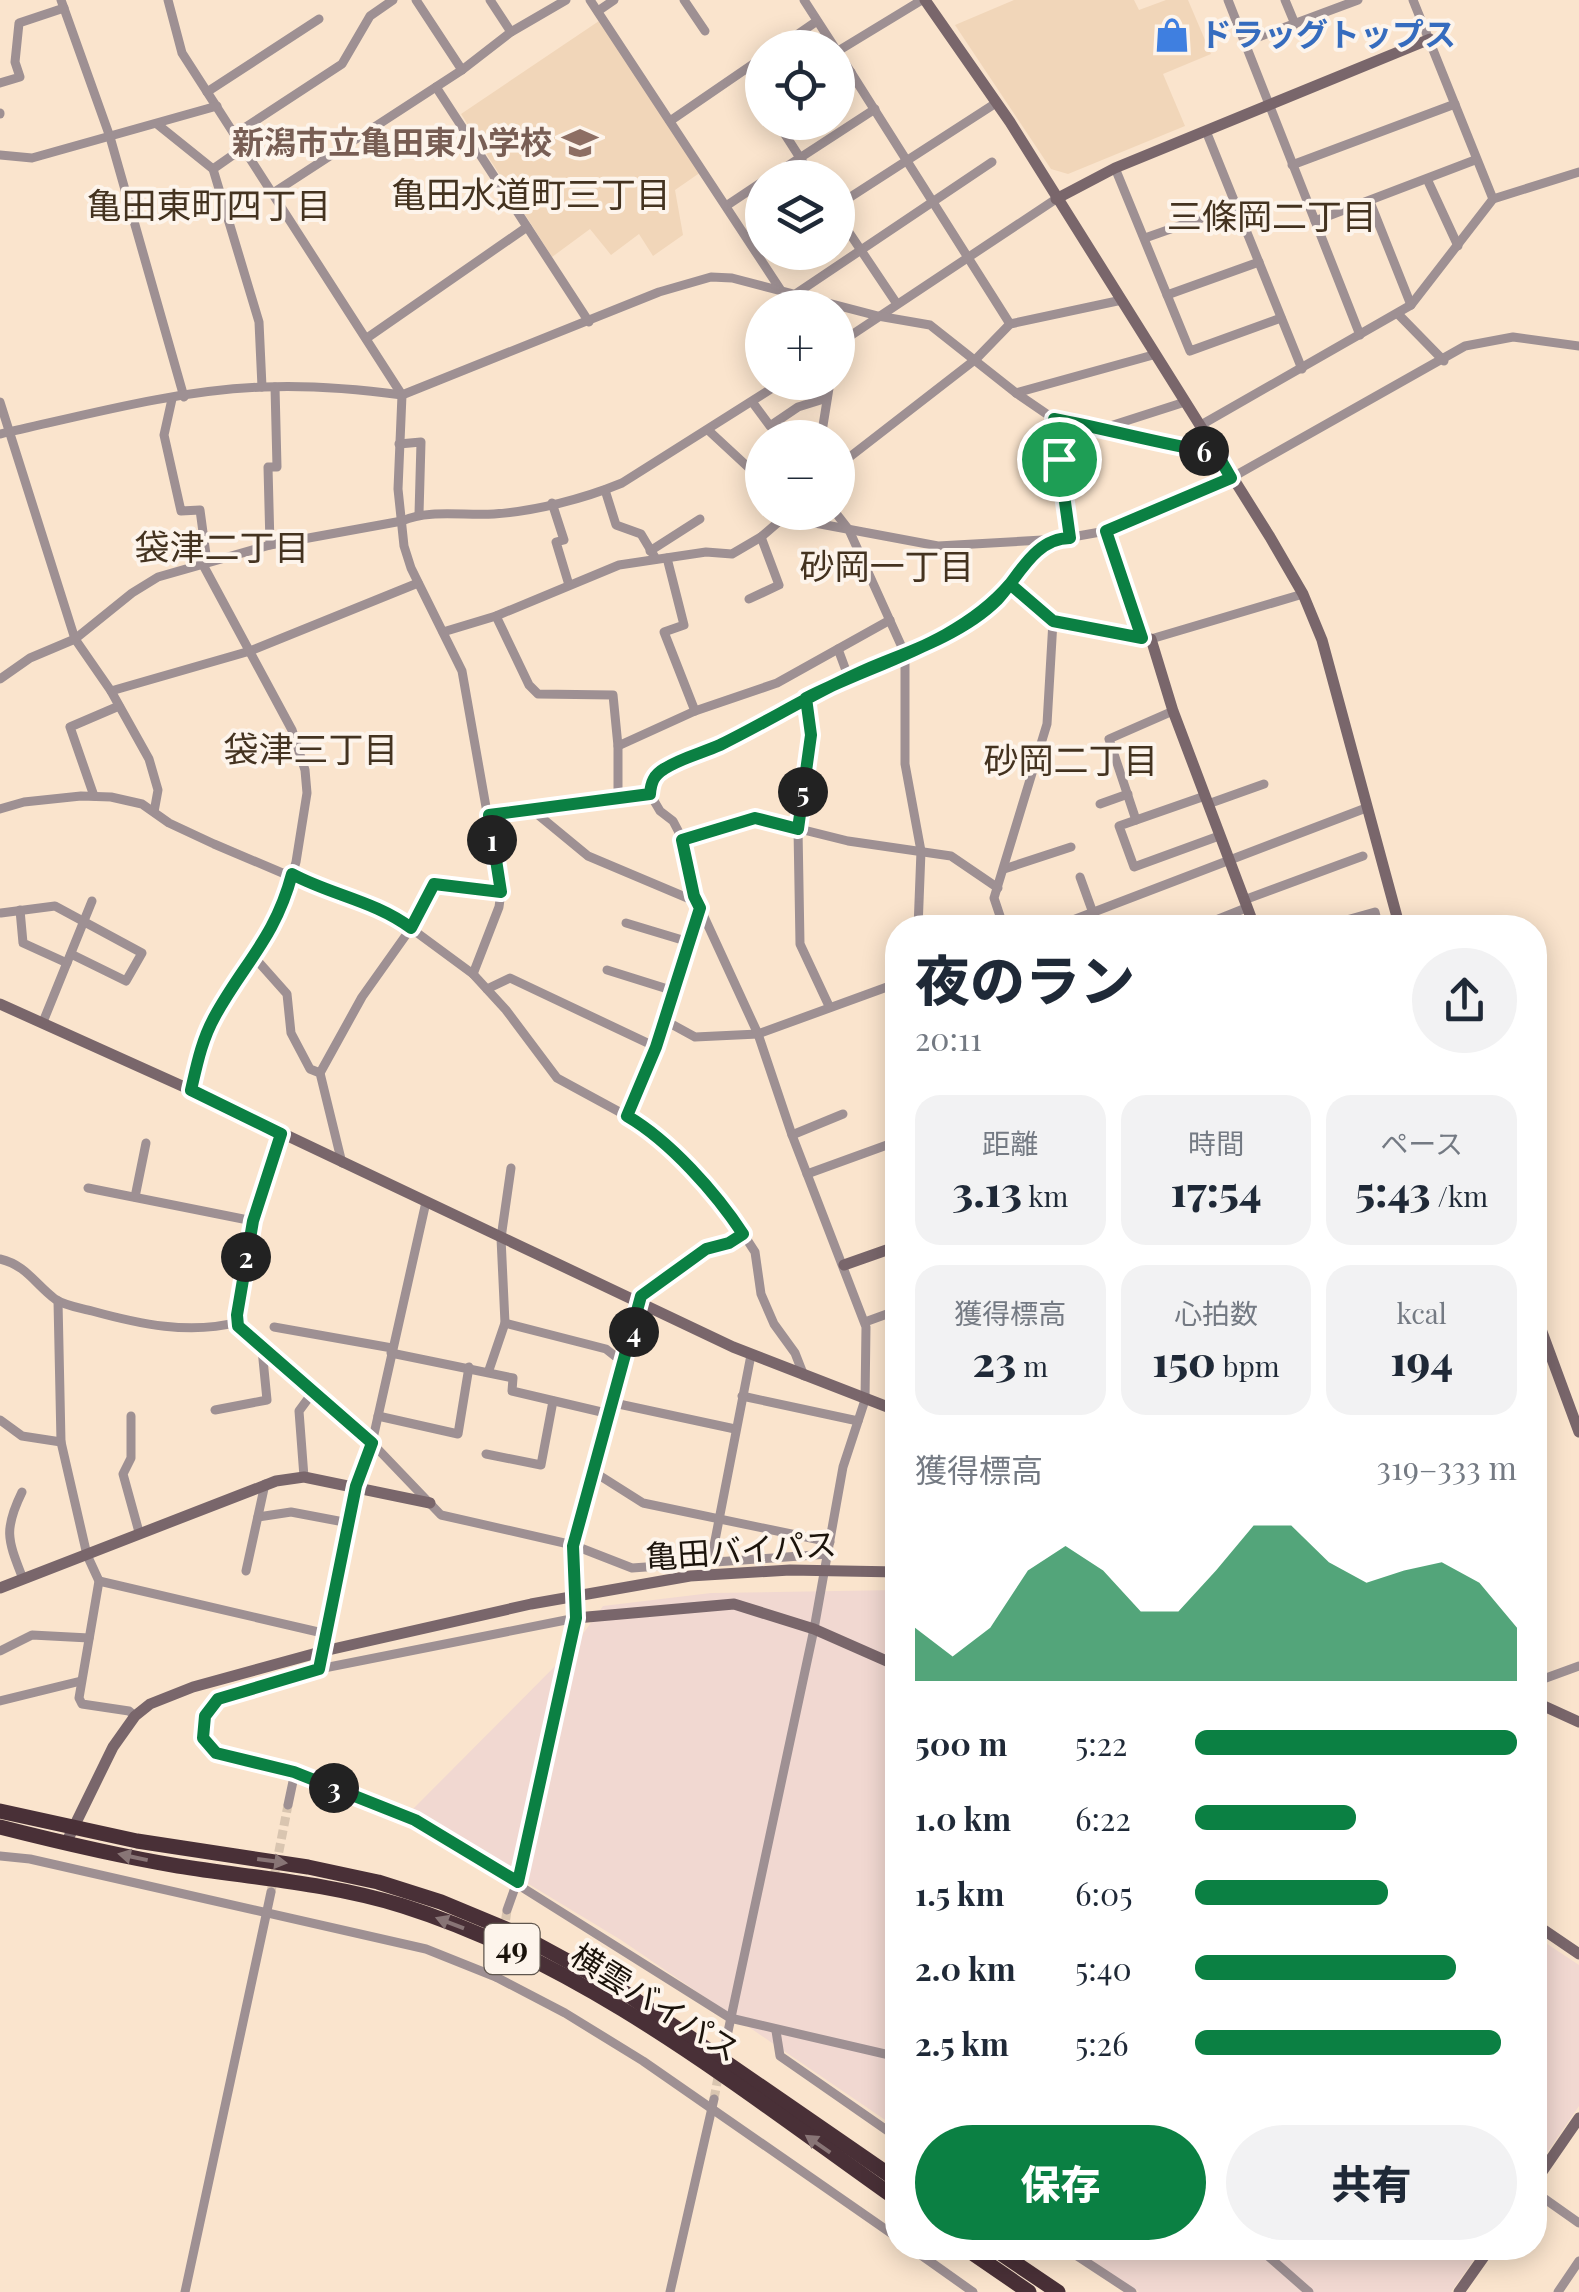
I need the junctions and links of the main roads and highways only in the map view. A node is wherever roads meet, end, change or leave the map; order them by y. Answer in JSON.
{"nodes":[{"id":1,"x":0,"y":1811,"type":"edge"},
{"id":2,"x":0,"y":1827,"type":"edge"},
{"id":3,"x":69,"y":1835,"type":"junction"},
{"id":4,"x":885,"y":2172,"type":"edge"},
{"id":5,"x":885,"y":2191,"type":"edge"},
{"id":6,"x":982,"y":2260,"type":"edge"},
{"id":7,"x":1011,"y":2260,"type":"edge"},
{"id":8,"x":1029,"y":2292,"type":"edge"},
{"id":9,"x":1058,"y":2292,"type":"edge"}],
"edges":[{"from":1,"to":3,"type":"highway","number":"49"},
{"from":2,"to":3,"type":"highway","number":"49"},
{"from":3,"to":4,"type":"highway","name":"横雲バイパス","number":"49","one_way":true},
{"from":5,"to":3,"type":"highway","name":"横雲バイパス","number":"49","one_way":true},
{"from":6,"to":8,"type":"highway"},
{"from":7,"to":9,"type":"highway"}]}
